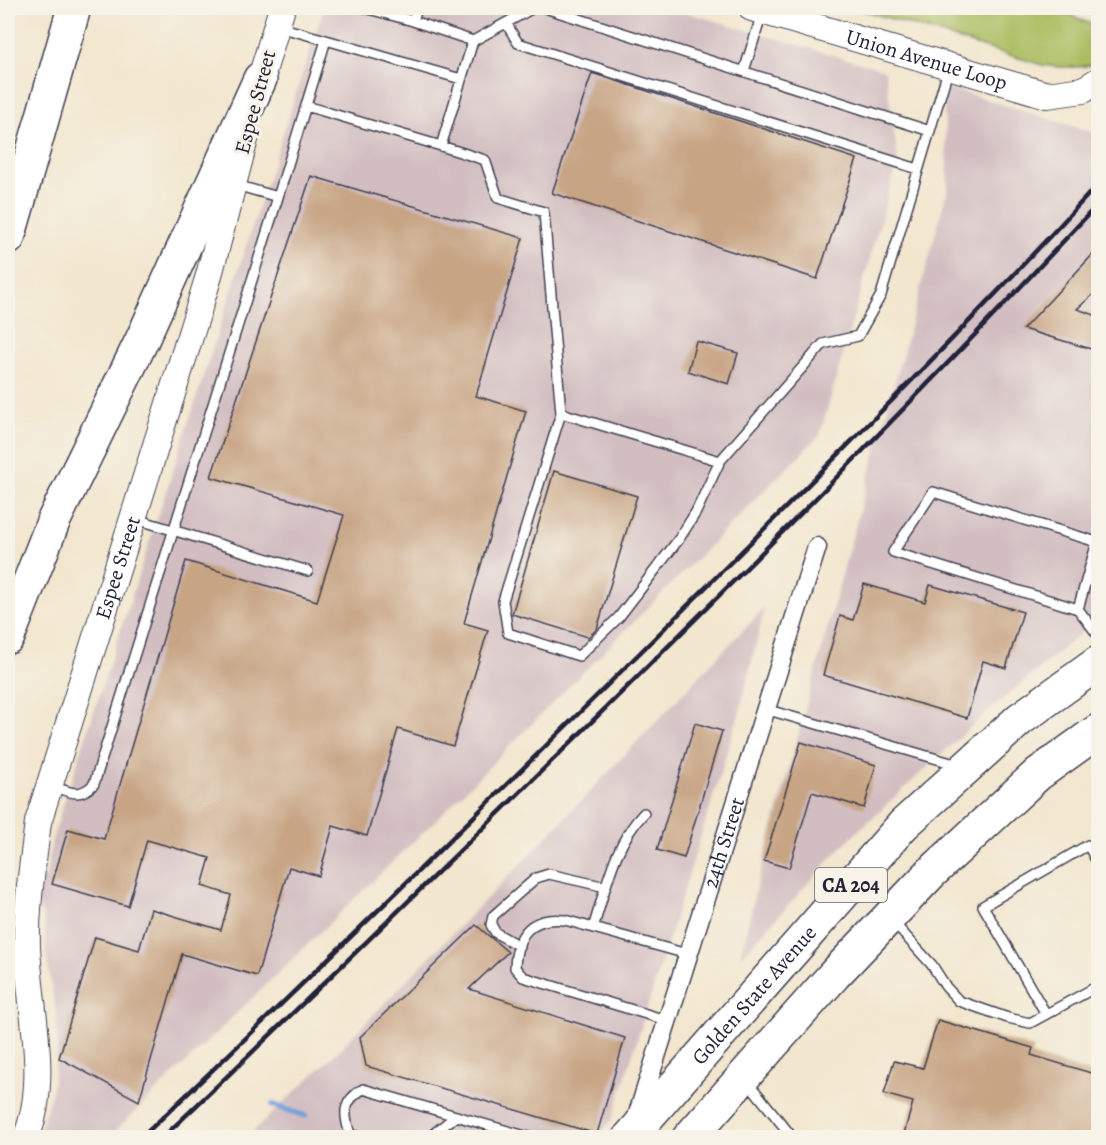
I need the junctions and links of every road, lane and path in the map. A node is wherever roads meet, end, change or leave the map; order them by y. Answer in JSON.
{"nodes":[{"id":1,"x":74,"y":8,"type":"edge"},
{"id":2,"x":365,"y":8,"type":"edge"},
{"id":3,"x":417,"y":8,"type":"edge"},
{"id":4,"x":534,"y":8,"type":"edge"},
{"id":5,"x":545,"y":8,"type":"edge"},
{"id":6,"x":757,"y":9,"type":"edge"},
{"id":7,"x":279,"y":17,"type":"edge"},
{"id":8,"x":413,"y":21,"type":"junction"},
{"id":9,"x":506,"y":22,"type":"junction"},
{"id":10,"x":326,"y":40,"type":"junction"},
{"id":11,"x":473,"y":41,"type":"junction"},
{"id":12,"x":949,"y":66,"type":"junction"},
{"id":13,"x":744,"y":71,"type":"junction"},
{"id":14,"x":260,"y":79,"type":"joint"},
{"id":15,"x":460,"y":79,"type":"junction"},
{"id":16,"x":1098,"y":81,"type":"edge"},
{"id":17,"x":306,"y":106,"type":"junction"},
{"id":18,"x":930,"y":131,"type":"junction"},
{"id":19,"x":441,"y":147,"type":"junction"},
{"id":20,"x":918,"y":169,"type":"junction"},
{"id":21,"x":224,"y":181,"type":"junction"},
{"id":22,"x":278,"y":197,"type":"junction"},
{"id":23,"x":8,"y":238,"type":"edge"},
{"id":24,"x":561,"y":413,"type":"junction"},
{"id":25,"x":720,"y":461,"type":"junction"},
{"id":26,"x":134,"y":519,"type":"junction"},
{"id":27,"x":174,"y":530,"type":"junction"},
{"id":28,"x":817,"y":547,"type":"dead end"},
{"id":29,"x":1097,"y":550,"type":"edge"},
{"id":30,"x":308,"y":571,"type":"dead end"},
{"id":31,"x":1078,"y":609,"type":"junction"},
{"id":32,"x":1098,"y":635,"type":"edge"},
{"id":33,"x":8,"y":637,"type":"edge"},
{"id":34,"x":1098,"y":663,"type":"edge"},
{"id":35,"x":765,"y":709,"type":"junction"},
{"id":36,"x":1098,"y":731,"type":"edge"},
{"id":37,"x":966,"y":767,"type":"junction"},
{"id":38,"x":49,"y":785,"type":"junction"},
{"id":39,"x":644,"y":813,"type":"dead end"},
{"id":40,"x":1098,"y":864,"type":"edge"},
{"id":41,"x":606,"y":887,"type":"junction"},
{"id":42,"x":888,"y":917,"type":"junction"},
{"id":43,"x":593,"y":928,"type":"junction"},
{"id":44,"x":519,"y":946,"type":"junction"},
{"id":45,"x":687,"y":954,"type":"junction"},
{"id":46,"x":1098,"y":986,"type":"edge"},
{"id":47,"x":1046,"y":1014,"type":"junction"},
{"id":48,"x":666,"y":1020,"type":"junction"},
{"id":49,"x":743,"y":1077,"type":"junction"},
{"id":50,"x":456,"y":1116,"type":"junction"},
{"id":51,"x":26,"y":1137,"type":"edge"},
{"id":52,"x":361,"y":1137,"type":"edge"},
{"id":53,"x":428,"y":1137,"type":"edge"},
{"id":54,"x":532,"y":1137,"type":"edge"},
{"id":55,"x":630,"y":1137,"type":"edge"},
{"id":56,"x":689,"y":1137,"type":"edge"},
{"id":57,"x":793,"y":1137,"type":"edge"}],
"edges":[{"from":1,"to":23,"type":"highway"},
{"from":2,"to":8,"type":"lane"},
{"from":3,"to":8,"type":"lane"},
{"from":4,"to":9,"type":"lane"},
{"from":5,"to":13,"type":"lane"},
{"from":6,"to":12,"type":"street","name":"Union Avenue Loop"},
{"from":6,"to":13,"type":"lane"},
{"from":7,"to":10,"type":"lane"},
{"from":7,"to":14,"type":"street","name":"Espee Street"},
{"from":8,"to":11,"type":"lane"},
{"from":9,"to":11,"type":"lane"},
{"from":9,"to":20,"type":"lane"},
{"from":10,"to":15,"type":"lane"},
{"from":10,"to":17,"type":"lane"},
{"from":11,"to":15,"type":"lane"},
{"from":12,"to":16,"type":"street","name":"Union Avenue Loop"},
{"from":12,"to":18,"type":"lane"},
{"from":13,"to":18,"type":"lane"},
{"from":14,"to":21,"type":"highway"},
{"from":15,"to":19,"type":"lane"},
{"from":17,"to":19,"type":"lane"},
{"from":17,"to":22,"type":"lane"},
{"from":18,"to":20,"type":"lane"},
{"from":19,"to":24,"type":"lane"},
{"from":20,"to":25,"type":"lane"},
{"from":21,"to":22,"type":"lane"},
{"from":21,"to":26,"type":"street","name":"Espee Street"},
{"from":21,"to":33,"type":"highway"},
{"from":22,"to":27,"type":"lane"},
{"from":24,"to":25,"type":"lane"},
{"from":24,"to":25,"type":"lane"},
{"from":26,"to":27,"type":"lane"},
{"from":26,"to":38,"type":"street","name":"Espee Street"},
{"from":27,"to":30,"type":"lane"},
{"from":27,"to":38,"type":"lane"},
{"from":28,"to":35,"type":"street","name":"24th Street"},
{"from":29,"to":31,"type":"lane"},
{"from":29,"to":31,"type":"lane"},
{"from":31,"to":32,"type":"lane"},
{"from":34,"to":37,"type":"highway","name":"Golden State Avenue","number":"CA 204"},
{"from":35,"to":37,"type":"lane"},
{"from":35,"to":45,"type":"street","name":"24th Street"},
{"from":36,"to":42,"type":"highway","number":"CA 204"},
{"from":37,"to":55,"type":"highway","name":"Golden State Avenue","number":"CA 204"},
{"from":38,"to":51,"type":"street","name":"Espee Street"},
{"from":39,"to":41,"type":"lane"},
{"from":40,"to":47,"type":"lane"},
{"from":41,"to":43,"type":"lane"},
{"from":41,"to":44,"type":"lane"},
{"from":42,"to":47,"type":"lane"},
{"from":42,"to":49,"type":"highway","number":"CA 204"},
{"from":43,"to":44,"type":"lane"},
{"from":43,"to":45,"type":"lane"},
{"from":44,"to":48,"type":"lane"},
{"from":45,"to":48,"type":"street","name":"24th Street"},
{"from":46,"to":47,"type":"lane"},
{"from":48,"to":55,"type":"street","name":"24th Street"},
{"from":49,"to":56,"type":"highway","number":"CA 204"},
{"from":49,"to":57,"type":"lane"},
{"from":50,"to":52,"type":"lane"},
{"from":50,"to":53,"type":"lane"},
{"from":50,"to":54,"type":"lane"}]}
